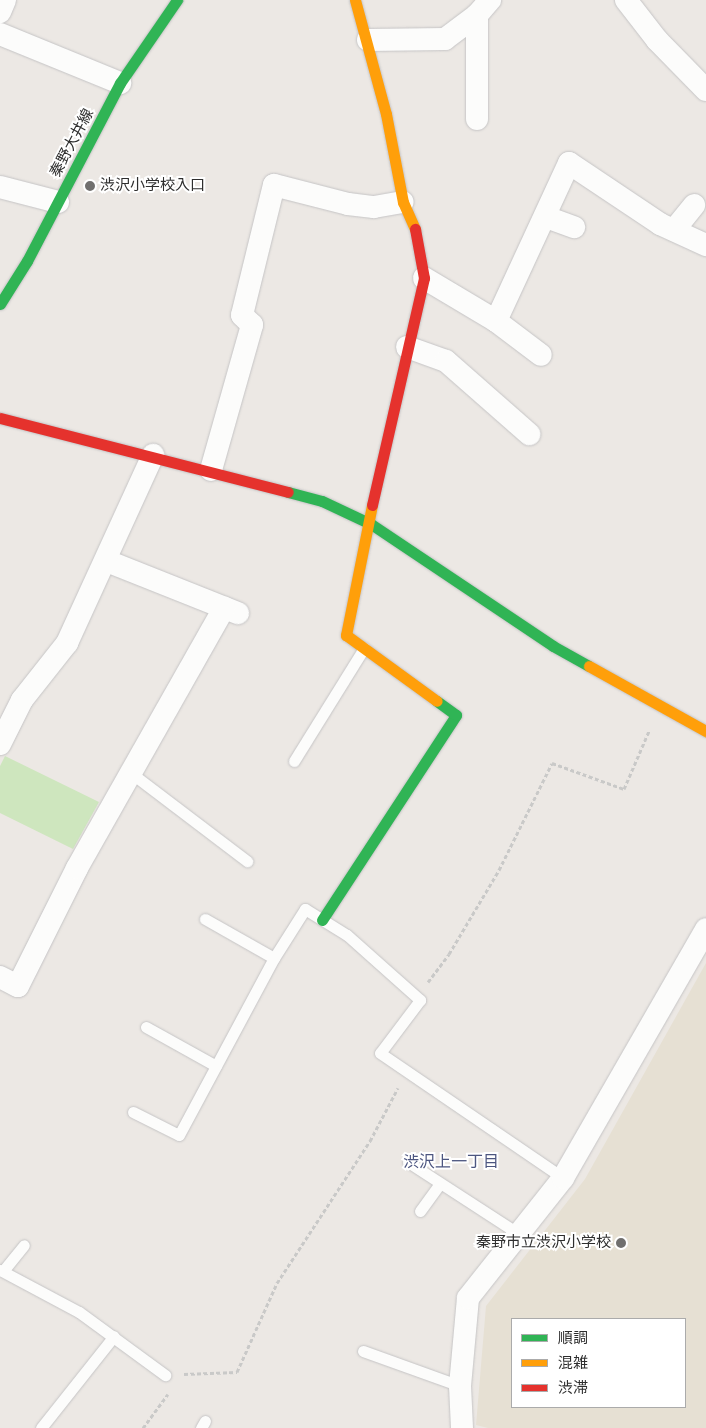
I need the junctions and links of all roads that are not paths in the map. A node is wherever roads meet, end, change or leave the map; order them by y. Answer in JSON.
{"nodes":[{"id":1,"x":5,"y":0,"type":"edge"},
{"id":2,"x":177,"y":0,"type":"edge"},
{"id":3,"x":355,"y":0,"type":"edge"},
{"id":4,"x":626,"y":0,"type":"edge"},
{"id":5,"x":484,"y":8,"type":"edge"},
{"id":6,"x":0,"y":12,"type":"edge"},
{"id":7,"x":0,"y":34,"type":"edge"},
{"id":8,"x":368,"y":40,"type":"junction"},
{"id":9,"x":120,"y":84,"type":"junction"},
{"id":10,"x":706,"y":90,"type":"edge"},
{"id":11,"x":476,"y":119,"type":"dead end"},
{"id":12,"x":0,"y":187,"type":"edge"},
{"id":13,"x":58,"y":202,"type":"junction"},
{"id":14,"x":403,"y":202,"type":"junction"},
{"id":15,"x":694,"y":205,"type":"dead end"},
{"id":16,"x":546,"y":217,"type":"junction"},
{"id":17,"x":574,"y":227,"type":"dead end"},
{"id":18,"x":674,"y":230,"type":"junction"},
{"id":19,"x":706,"y":245,"type":"edge"},
{"id":20,"x":424,"y":278,"type":"junction"},
{"id":21,"x":0,"y":304,"type":"edge"},
{"id":22,"x":496,"y":321,"type":"junction"},
{"id":23,"x":407,"y":347,"type":"junction"},
{"id":24,"x":541,"y":355,"type":"dead end"},
{"id":25,"x":0,"y":418,"type":"edge"},
{"id":26,"x":530,"y":434,"type":"dead end"},
{"id":27,"x":153,"y":455,"type":"junction"},
{"id":28,"x":212,"y":470,"type":"junction"},
{"id":29,"x":371,"y":524,"type":"junction"},
{"id":30,"x":107,"y":561,"type":"junction"},
{"id":31,"x":364,"y":648,"type":"junction"},
{"id":32,"x":706,"y":732,"type":"edge"},
{"id":33,"x":0,"y":744,"type":"edge"},
{"id":34,"x":294,"y":761,"type":"dead end"},
{"id":35,"x":131,"y":773,"type":"junction"},
{"id":36,"x":247,"y":861,"type":"dead end"},
{"id":37,"x":205,"y":919,"type":"dead end"},
{"id":38,"x":322,"y":920,"type":"junction"},
{"id":39,"x":706,"y":930,"type":"edge"},
{"id":40,"x":274,"y":958,"type":"junction"},
{"id":41,"x":0,"y":977,"type":"edge"},
{"id":42,"x":146,"y":1027,"type":"dead end"},
{"id":43,"x":216,"y":1066,"type":"junction"},
{"id":44,"x":132,"y":1112,"type":"dead end"},
{"id":45,"x":408,"y":1162,"type":"dead end"},
{"id":46,"x":563,"y":1178,"type":"junction"},
{"id":47,"x":440,"y":1183,"type":"junction"},
{"id":48,"x":420,"y":1211,"type":"dead end"},
{"id":49,"x":519,"y":1234,"type":"junction"},
{"id":50,"x":24,"y":1245,"type":"dead end"},
{"id":51,"x":2,"y":1270,"type":"edge"},
{"id":52,"x":114,"y":1336,"type":"junction"},
{"id":53,"x":363,"y":1351,"type":"dead end"},
{"id":54,"x":165,"y":1375,"type":"dead end"},
{"id":55,"x":460,"y":1386,"type":"junction"},
{"id":56,"x":41,"y":1428,"type":"edge"},
{"id":57,"x":462,"y":1428,"type":"edge"}],
"edges":[{"from":1,"to":6,"type":"street"},
{"from":2,"to":9,"type":"street","name":"秦野大井線"},
{"from":3,"to":8,"type":"street"},
{"from":4,"to":10,"type":"street"},
{"from":5,"to":8,"type":"street"},
{"from":5,"to":11,"type":"street"},
{"from":7,"to":9,"type":"street"},
{"from":8,"to":14,"type":"street"},
{"from":9,"to":13,"type":"street","name":"秦野大井線"},
{"from":12,"to":13,"type":"street"},
{"from":13,"to":21,"type":"street","name":"秦野大井線"},
{"from":14,"to":20,"type":"street"},
{"from":14,"to":28,"type":"street"},
{"from":15,"to":18,"type":"street"},
{"from":16,"to":17,"type":"street"},
{"from":16,"to":18,"type":"street"},
{"from":16,"to":22,"type":"street"},
{"from":18,"to":19,"type":"street"},
{"from":20,"to":22,"type":"street"},
{"from":20,"to":23,"type":"street"},
{"from":22,"to":24,"type":"street"},
{"from":23,"to":26,"type":"street"},
{"from":23,"to":29,"type":"street"},
{"from":25,"to":27,"type":"street"},
{"from":27,"to":28,"type":"street"},
{"from":27,"to":30,"type":"street"},
{"from":28,"to":29,"type":"street"},
{"from":29,"to":31,"type":"street"},
{"from":29,"to":32,"type":"street"},
{"from":30,"to":33,"type":"street"},
{"from":30,"to":35,"type":"street"},
{"from":31,"to":34,"type":"lane"},
{"from":31,"to":38,"type":"street"},
{"from":35,"to":36,"type":"lane"},
{"from":35,"to":41,"type":"street"},
{"from":37,"to":40,"type":"lane"},
{"from":38,"to":40,"type":"lane"},
{"from":38,"to":46,"type":"lane"},
{"from":39,"to":46,"type":"street"},
{"from":40,"to":43,"type":"lane"},
{"from":42,"to":43,"type":"lane"},
{"from":43,"to":44,"type":"lane"},
{"from":45,"to":47,"type":"lane"},
{"from":46,"to":49,"type":"street"},
{"from":47,"to":48,"type":"lane"},
{"from":47,"to":49,"type":"lane"},
{"from":49,"to":55,"type":"street"},
{"from":50,"to":51,"type":"lane"},
{"from":51,"to":52,"type":"lane"},
{"from":52,"to":54,"type":"lane"},
{"from":52,"to":56,"type":"lane"},
{"from":53,"to":55,"type":"lane"},
{"from":55,"to":57,"type":"street"}]}
